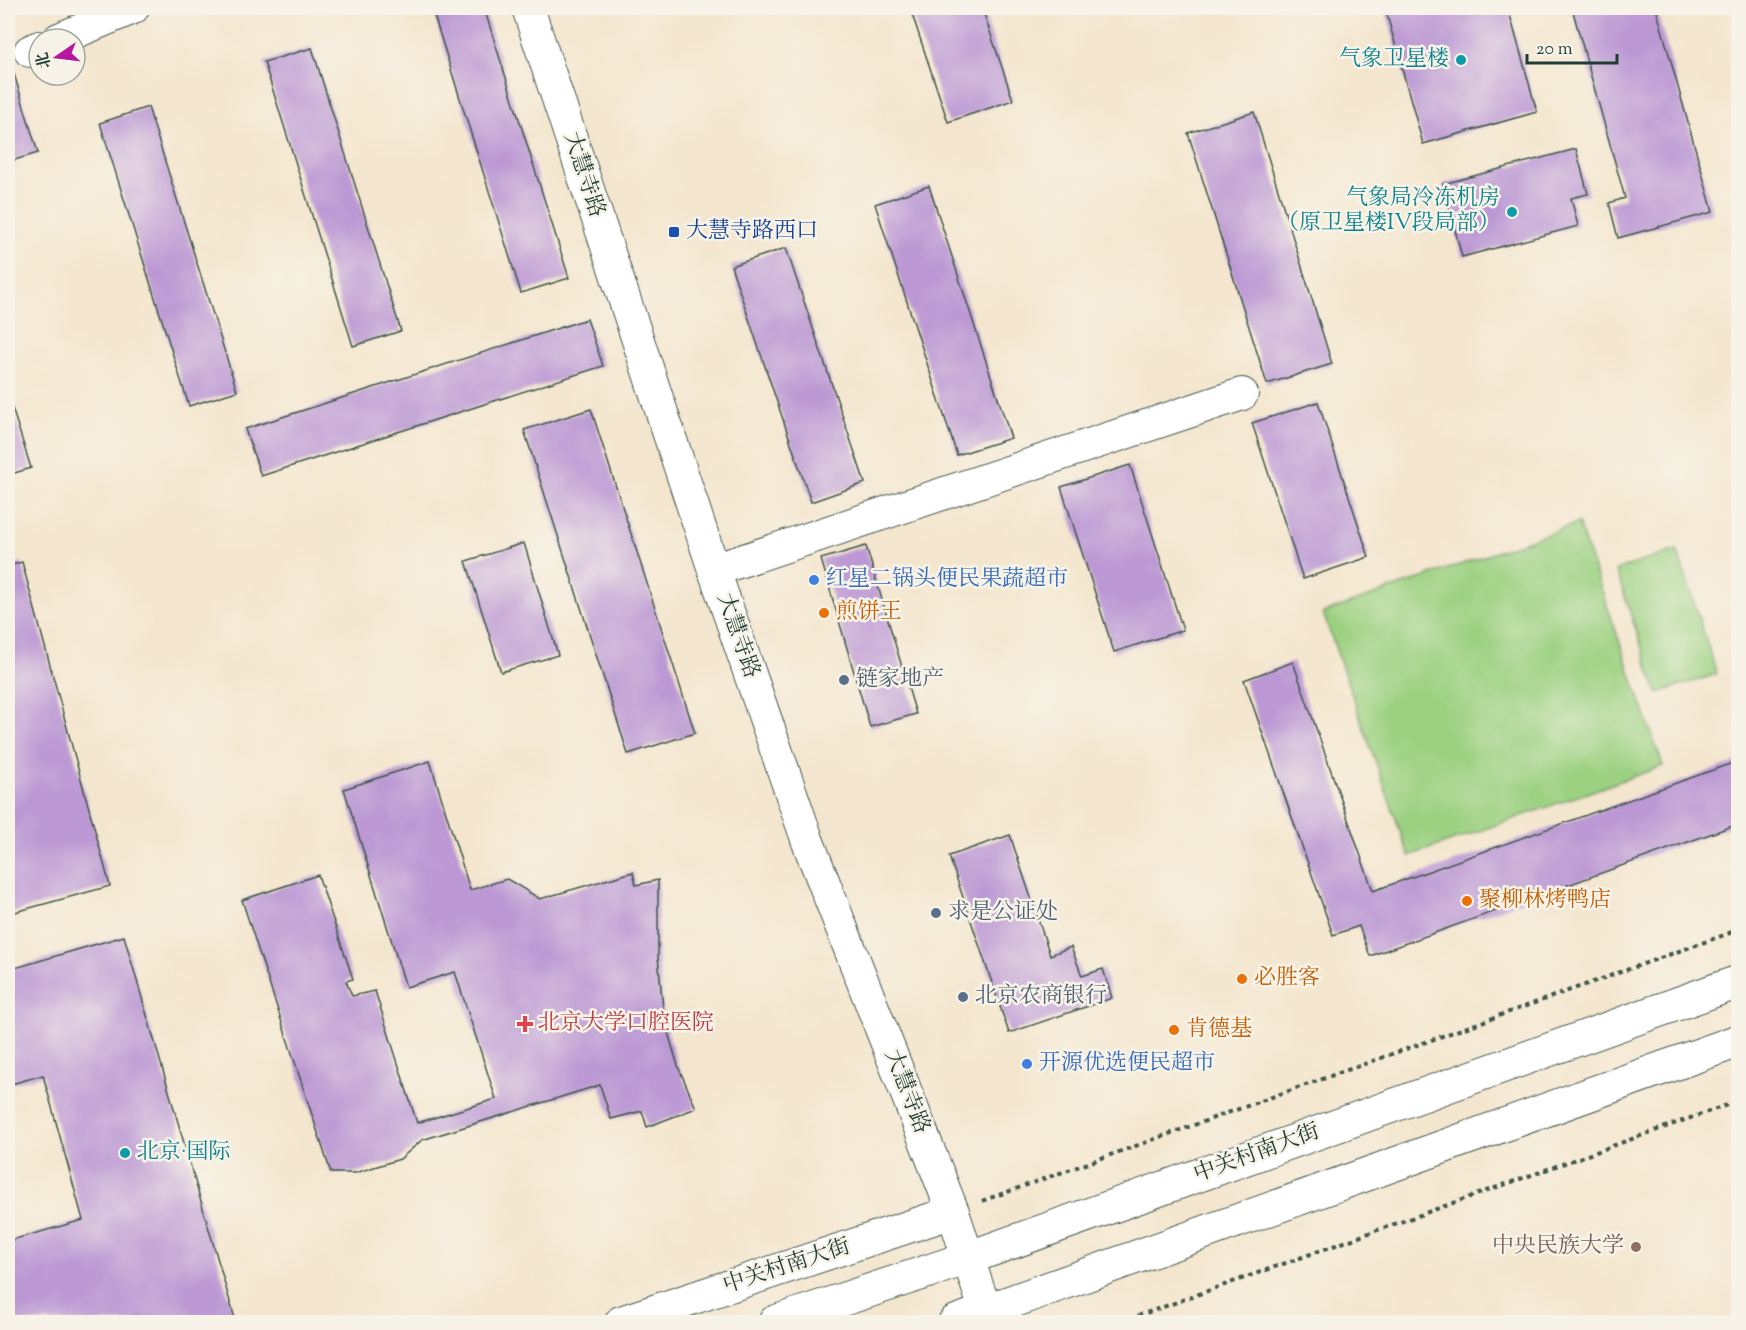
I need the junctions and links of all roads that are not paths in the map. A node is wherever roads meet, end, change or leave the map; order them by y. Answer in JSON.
{"nodes":[{"id":1,"x":133,"y":8,"type":"edge"},
{"id":2,"x":528,"y":8,"type":"edge"},
{"id":3,"x":87,"y":27,"type":"edge"},
{"id":4,"x":1242,"y":394,"type":"dead end"},
{"id":5,"x":714,"y":570,"type":"junction"},
{"id":6,"x":1738,"y":982,"type":"edge"},
{"id":7,"x":1738,"y":1041,"type":"edge"},
{"id":8,"x":953,"y":1212,"type":"junction"},
{"id":9,"x":968,"y":1258,"type":"junction"},
{"id":10,"x":976,"y":1319,"type":"edge"},
{"id":11,"x":621,"y":1323,"type":"edge"},
{"id":12,"x":774,"y":1323,"type":"edge"}],
"edges":[{"from":1,"to":3,"type":"street"},
{"from":2,"to":5,"type":"street","name":"大慧寺路"},
{"from":4,"to":5,"type":"street"},
{"from":5,"to":8,"type":"street","name":"大慧寺路"},
{"from":6,"to":9,"type":"main road","name":"中关村南大街"},
{"from":7,"to":10,"type":"main road"},
{"from":8,"to":9,"type":"street","name":"大慧寺路"},
{"from":8,"to":11,"type":"street","name":"中关村南大街"},
{"from":9,"to":10,"type":"street","name":"大慧寺路"},
{"from":9,"to":12,"type":"main road","name":"中关村南大街"}]}
